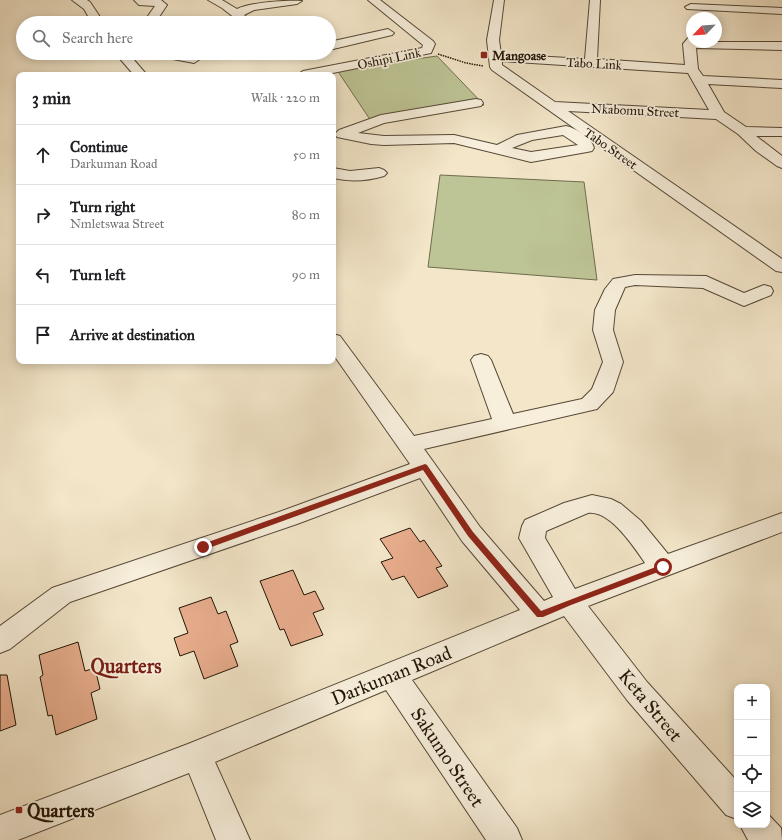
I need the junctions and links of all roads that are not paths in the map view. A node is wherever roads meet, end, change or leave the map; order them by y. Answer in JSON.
{"nodes":[{"id":1,"x":77,"y":0,"type":"edge"},
{"id":2,"x":139,"y":0,"type":"edge"},
{"id":3,"x":219,"y":0,"type":"edge"},
{"id":4,"x":373,"y":0,"type":"edge"},
{"id":5,"x":499,"y":0,"type":"edge"},
{"id":6,"x":595,"y":0,"type":"edge"},
{"id":7,"x":297,"y":1,"type":"dead end"},
{"id":8,"x":690,"y":3,"type":"edge"},
{"id":9,"x":782,"y":11,"type":"edge"},
{"id":10,"x":236,"y":14,"type":"junction"},
{"id":11,"x":93,"y":16,"type":"edge"},
{"id":12,"x":154,"y":16,"type":"edge"},
{"id":13,"x":239,"y":16,"type":"edge"},
{"id":14,"x":388,"y":32,"type":"dead end"},
{"id":15,"x":722,"y":43,"type":"edge"},
{"id":16,"x":336,"y":44,"type":"edge"},
{"id":17,"x":782,"y":46,"type":"edge"},
{"id":18,"x":691,"y":48,"type":"edge"},
{"id":19,"x":127,"y":60,"type":"edge"},
{"id":20,"x":496,"y":62,"type":"junction"},
{"id":21,"x":591,"y":62,"type":"junction"},
{"id":22,"x":138,"y":72,"type":"edge"},
{"id":23,"x":319,"y":72,"type":"edge"},
{"id":24,"x":695,"y":75,"type":"junction"},
{"id":25,"x":782,"y":84,"type":"edge"},
{"id":26,"x":476,"y":103,"type":"dead end"},
{"id":27,"x":551,"y":113,"type":"junction"},
{"id":28,"x":719,"y":115,"type":"junction"},
{"id":29,"x":566,"y":130,"type":"junction"},
{"id":30,"x":743,"y":131,"type":"junction"},
{"id":31,"x":782,"y":132,"type":"edge"},
{"id":32,"x":338,"y":135,"type":"edge"},
{"id":33,"x":499,"y":150,"type":"junction"},
{"id":34,"x":782,"y":163,"type":"edge"},
{"id":35,"x":379,"y":173,"type":"dead end"},
{"id":36,"x":336,"y":174,"type":"edge"},
{"id":37,"x":778,"y":259,"type":"edge"},
{"id":38,"x":764,"y":291,"type":"dead end"},
{"id":39,"x":336,"y":344,"type":"edge"},
{"id":40,"x":481,"y":360,"type":"dead end"},
{"id":41,"x":505,"y":423,"type":"junction"},
{"id":42,"x":408,"y":445,"type":"junction"},
{"id":43,"x":425,"y":467,"type":"junction"},
{"id":44,"x":782,"y":522,"type":"edge"},
{"id":45,"x":663,"y":567,"type":"junction"},
{"id":46,"x":568,"y":602,"type":"junction"},
{"id":47,"x":540,"y":615,"type":"junction"},
{"id":48,"x":0,"y":641,"type":"edge"},
{"id":49,"x":392,"y":675,"type":"junction"},
{"id":50,"x":197,"y":755,"type":"junction"},
{"id":51,"x":734,"y":801,"type":"edge"},
{"id":52,"x":759,"y":828,"type":"edge"},
{"id":53,"x":0,"y":831,"type":"edge"},
{"id":54,"x":233,"y":840,"type":"edge"},
{"id":55,"x":505,"y":840,"type":"edge"},
{"id":56,"x":769,"y":840,"type":"edge"}],
"edges":[{"from":1,"to":11,"type":"street"},
{"from":2,"to":12,"type":"street"},
{"from":3,"to":10,"type":"street"},
{"from":4,"to":23,"type":"street","name":"Oshipi Link"},
{"from":5,"to":20,"type":"street"},
{"from":6,"to":21,"type":"street"},
{"from":7,"to":10,"type":"street"},
{"from":8,"to":9,"type":"street"},
{"from":10,"to":13,"type":"street"},
{"from":14,"to":16,"type":"street"},
{"from":15,"to":17,"type":"street"},
{"from":18,"to":24,"type":"street"},
{"from":19,"to":22,"type":"street"},
{"from":20,"to":21,"type":"street","name":"Tabo Link"},
{"from":20,"to":27,"type":"street","name":"Tabo Street"},
{"from":21,"to":24,"type":"street","name":"Tabo Link"},
{"from":24,"to":25,"type":"street","name":"Tabo Link"},
{"from":24,"to":28,"type":"street"},
{"from":26,"to":32,"type":"street"},
{"from":27,"to":28,"type":"street","name":"Nkabomu Street"},
{"from":27,"to":29,"type":"street"},
{"from":27,"to":37,"type":"street","name":"Tabo Street"},
{"from":28,"to":30,"type":"street"},
{"from":29,"to":33,"type":"street"},
{"from":29,"to":33,"type":"street"},
{"from":30,"to":31,"type":"street"},
{"from":30,"to":34,"type":"street"},
{"from":32,"to":33,"type":"street"},
{"from":35,"to":36,"type":"street"},
{"from":38,"to":41,"type":"street"},
{"from":39,"to":42,"type":"street"},
{"from":40,"to":41,"type":"street"},
{"from":41,"to":42,"type":"street"},
{"from":42,"to":43,"type":"street"},
{"from":43,"to":47,"type":"street"},
{"from":43,"to":48,"type":"street"},
{"from":44,"to":45,"type":"street","name":"Darkuman Road"},
{"from":45,"to":46,"type":"street","name":"Darkuman Road"},
{"from":45,"to":46,"type":"street","name":"Keta Street"},
{"from":46,"to":47,"type":"street","name":"Darkuman Road"},
{"from":46,"to":51,"type":"street","name":"Keta Street"},
{"from":47,"to":49,"type":"street","name":"Darkuman Road"},
{"from":49,"to":50,"type":"street","name":"Darkuman Road"},
{"from":49,"to":55,"type":"street","name":"Sakumo Street"},
{"from":50,"to":53,"type":"street","name":"Darkuman Road"},
{"from":50,"to":54,"type":"street"},
{"from":52,"to":56,"type":"street"}]}
